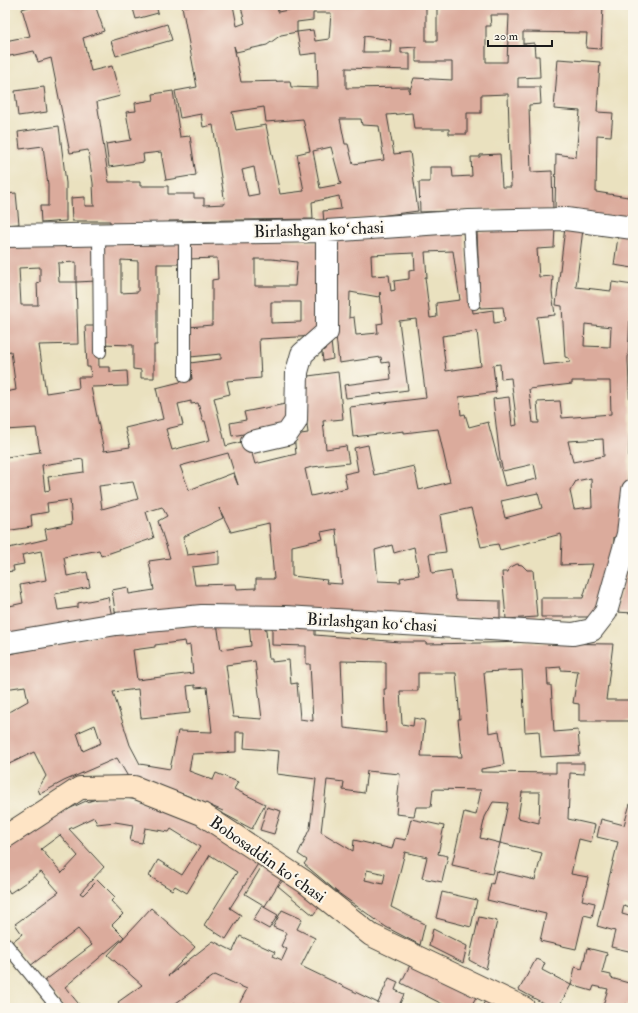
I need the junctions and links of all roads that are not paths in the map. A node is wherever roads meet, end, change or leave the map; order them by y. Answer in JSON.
{"nodes":[{"id":1,"x":469,"y":221,"type":"junction"},
{"id":2,"x":633,"y":228,"type":"edge"},
{"id":3,"x":327,"y":231,"type":"junction"},
{"id":4,"x":185,"y":233,"type":"junction"},
{"id":5,"x":100,"y":234,"type":"junction"},
{"id":6,"x":5,"y":236,"type":"edge"},
{"id":7,"x":474,"y":303,"type":"dead end"},
{"id":8,"x":100,"y":352,"type":"dead end"},
{"id":9,"x":185,"y":376,"type":"dead end"},
{"id":10,"x":252,"y":442,"type":"dead end"},
{"id":11,"x":633,"y":490,"type":"edge"},
{"id":12,"x":5,"y":643,"type":"edge"},
{"id":13,"x":5,"y":837,"type":"edge"},
{"id":14,"x":5,"y":943,"type":"edge"},
{"id":15,"x":58,"y":1008,"type":"edge"},
{"id":16,"x":524,"y":1008,"type":"edge"}],
"edges":[{"from":1,"to":2,"type":"street","name":"Birlashgan koʻchasi"},
{"from":1,"to":3,"type":"street","name":"Birlashgan koʻchasi"},
{"from":1,"to":7,"type":"lane"},
{"from":3,"to":4,"type":"street","name":"Birlashgan koʻchasi"},
{"from":3,"to":10,"type":"street"},
{"from":4,"to":5,"type":"street","name":"Birlashgan koʻchasi"},
{"from":4,"to":9,"type":"lane"},
{"from":5,"to":6,"type":"street","name":"Birlashgan koʻchasi"},
{"from":5,"to":8,"type":"lane"},
{"from":11,"to":12,"type":"street","name":"Birlashgan koʻchasi"},
{"from":13,"to":16,"type":"street","name":"Bobosaddin koʻchasi"},
{"from":14,"to":15,"type":"lane"}]}
